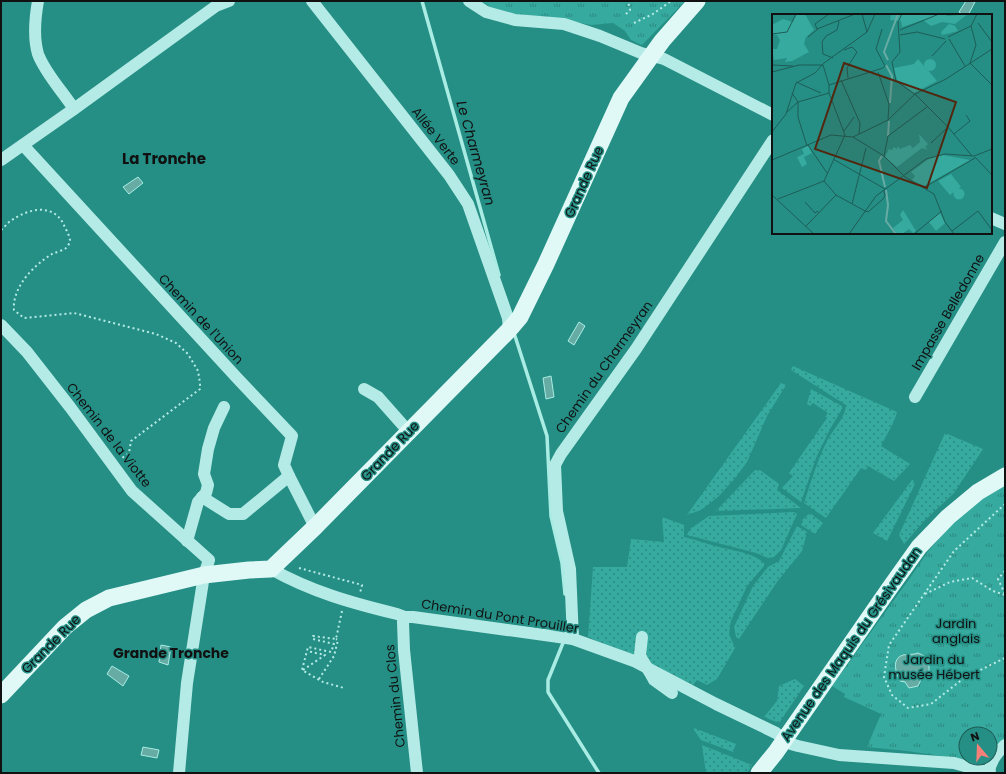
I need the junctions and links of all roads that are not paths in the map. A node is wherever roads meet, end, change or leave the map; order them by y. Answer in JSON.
{"nodes":[{"id":1,"x":38,"y":1,"type":"edge"},
{"id":2,"x":229,"y":1,"type":"edge"},
{"id":3,"x":312,"y":1,"type":"edge"},
{"id":4,"x":469,"y":1,"type":"edge"},
{"id":5,"x":697,"y":1,"type":"edge"},
{"id":6,"x":650,"y":55,"type":"junction"},
{"id":7,"x":74,"y":109,"type":"junction"},
{"id":8,"x":772,"y":114,"type":"edge"},
{"id":9,"x":772,"y":142,"type":"edge"},
{"id":10,"x":23,"y":145,"type":"junction"},
{"id":11,"x":1,"y":160,"type":"edge"},
{"id":12,"x":992,"y":218,"type":"edge"},
{"id":13,"x":1005,"y":224,"type":"edge"},
{"id":14,"x":1005,"y":242,"type":"edge"},
{"id":15,"x":1,"y":325,"type":"edge"},
{"id":16,"x":509,"y":330,"type":"junction"},
{"id":17,"x":364,"y":390,"type":"dead end"},
{"id":18,"x":915,"y":397,"type":"dead end"},
{"id":19,"x":224,"y":407,"type":"dead end"},
{"id":20,"x":409,"y":432,"type":"junction"},
{"id":21,"x":289,"y":476,"type":"junction"},
{"id":22,"x":1005,"y":476,"type":"edge"},
{"id":23,"x":202,"y":497,"type":"junction"},
{"id":24,"x":315,"y":528,"type":"junction"},
{"id":25,"x":187,"y":541,"type":"junction"},
{"id":26,"x":270,"y":569,"type":"junction"},
{"id":27,"x":204,"y":575,"type":"junction"},
{"id":28,"x":405,"y":617,"type":"junction"},
{"id":29,"x":642,"y":637,"type":"dead end"},
{"id":30,"x":573,"y":639,"type":"junction"},
{"id":31,"x":672,"y":693,"type":"dead end"},
{"id":32,"x":1,"y":695,"type":"edge"},
{"id":33,"x":784,"y":738,"type":"junction"},
{"id":34,"x":1005,"y":745,"type":"edge"},
{"id":35,"x":179,"y":773,"type":"edge"},
{"id":36,"x":417,"y":773,"type":"edge"},
{"id":37,"x":759,"y":773,"type":"edge"},
{"id":38,"x":990,"y":773,"type":"edge"}],
"edges":[{"from":1,"to":7,"type":"street"},
{"from":2,"to":7,"type":"street"},
{"from":3,"to":16,"type":"street","name":"Allée Verte"},
{"from":4,"to":6,"type":"street"},
{"from":5,"to":6,"type":"street","name":"Grande Rue"},
{"from":6,"to":8,"type":"street"},
{"from":6,"to":16,"type":"street","name":"Grande Rue"},
{"from":7,"to":10,"type":"street"},
{"from":9,"to":30,"type":"street","name":"Chemin du Charmeyran"},
{"from":10,"to":11,"type":"street"},
{"from":10,"to":21,"type":"street","name":"Chemin de l'Union"},
{"from":12,"to":13,"type":"street"},
{"from":14,"to":18,"type":"street","name":"Impasse Belledonne"},
{"from":15,"to":25,"type":"street","name":"Chemin de la Viotte"},
{"from":16,"to":20,"type":"street","name":"Grande Rue"},
{"from":17,"to":20,"type":"street"},
{"from":19,"to":23,"type":"street"},
{"from":20,"to":24,"type":"street","name":"Grande Rue"},
{"from":21,"to":23,"type":"street"},
{"from":21,"to":24,"type":"street","name":"Chemin de l'Union"},
{"from":22,"to":33,"type":"street","name":"Avenue des Maquis du Grésivaudan"},
{"from":23,"to":25,"type":"street"},
{"from":24,"to":26,"type":"street","name":"Grande Rue"},
{"from":25,"to":27,"type":"street","name":"Chemin de la Viotte"},
{"from":26,"to":27,"type":"street","name":"Grande Rue"},
{"from":26,"to":28,"type":"street","name":"Chemin du Pont Prouiller"},
{"from":27,"to":32,"type":"street","name":"Grande Rue"},
{"from":27,"to":35,"type":"street"},
{"from":28,"to":30,"type":"street","name":"Chemin du Pont Prouiller"},
{"from":28,"to":36,"type":"street","name":"Chemin du Clos"},
{"from":29,"to":31,"type":"street","bridge":true},
{"from":30,"to":33,"type":"street","name":"Chemin du Pont Prouiller"},
{"from":33,"to":37,"type":"street","name":"Avenue des Maquis du Grésivaudan"},
{"from":33,"to":38,"type":"street","name":"Chemin du Pont Prouiller"},
{"from":34,"to":38,"type":"street"}]}
